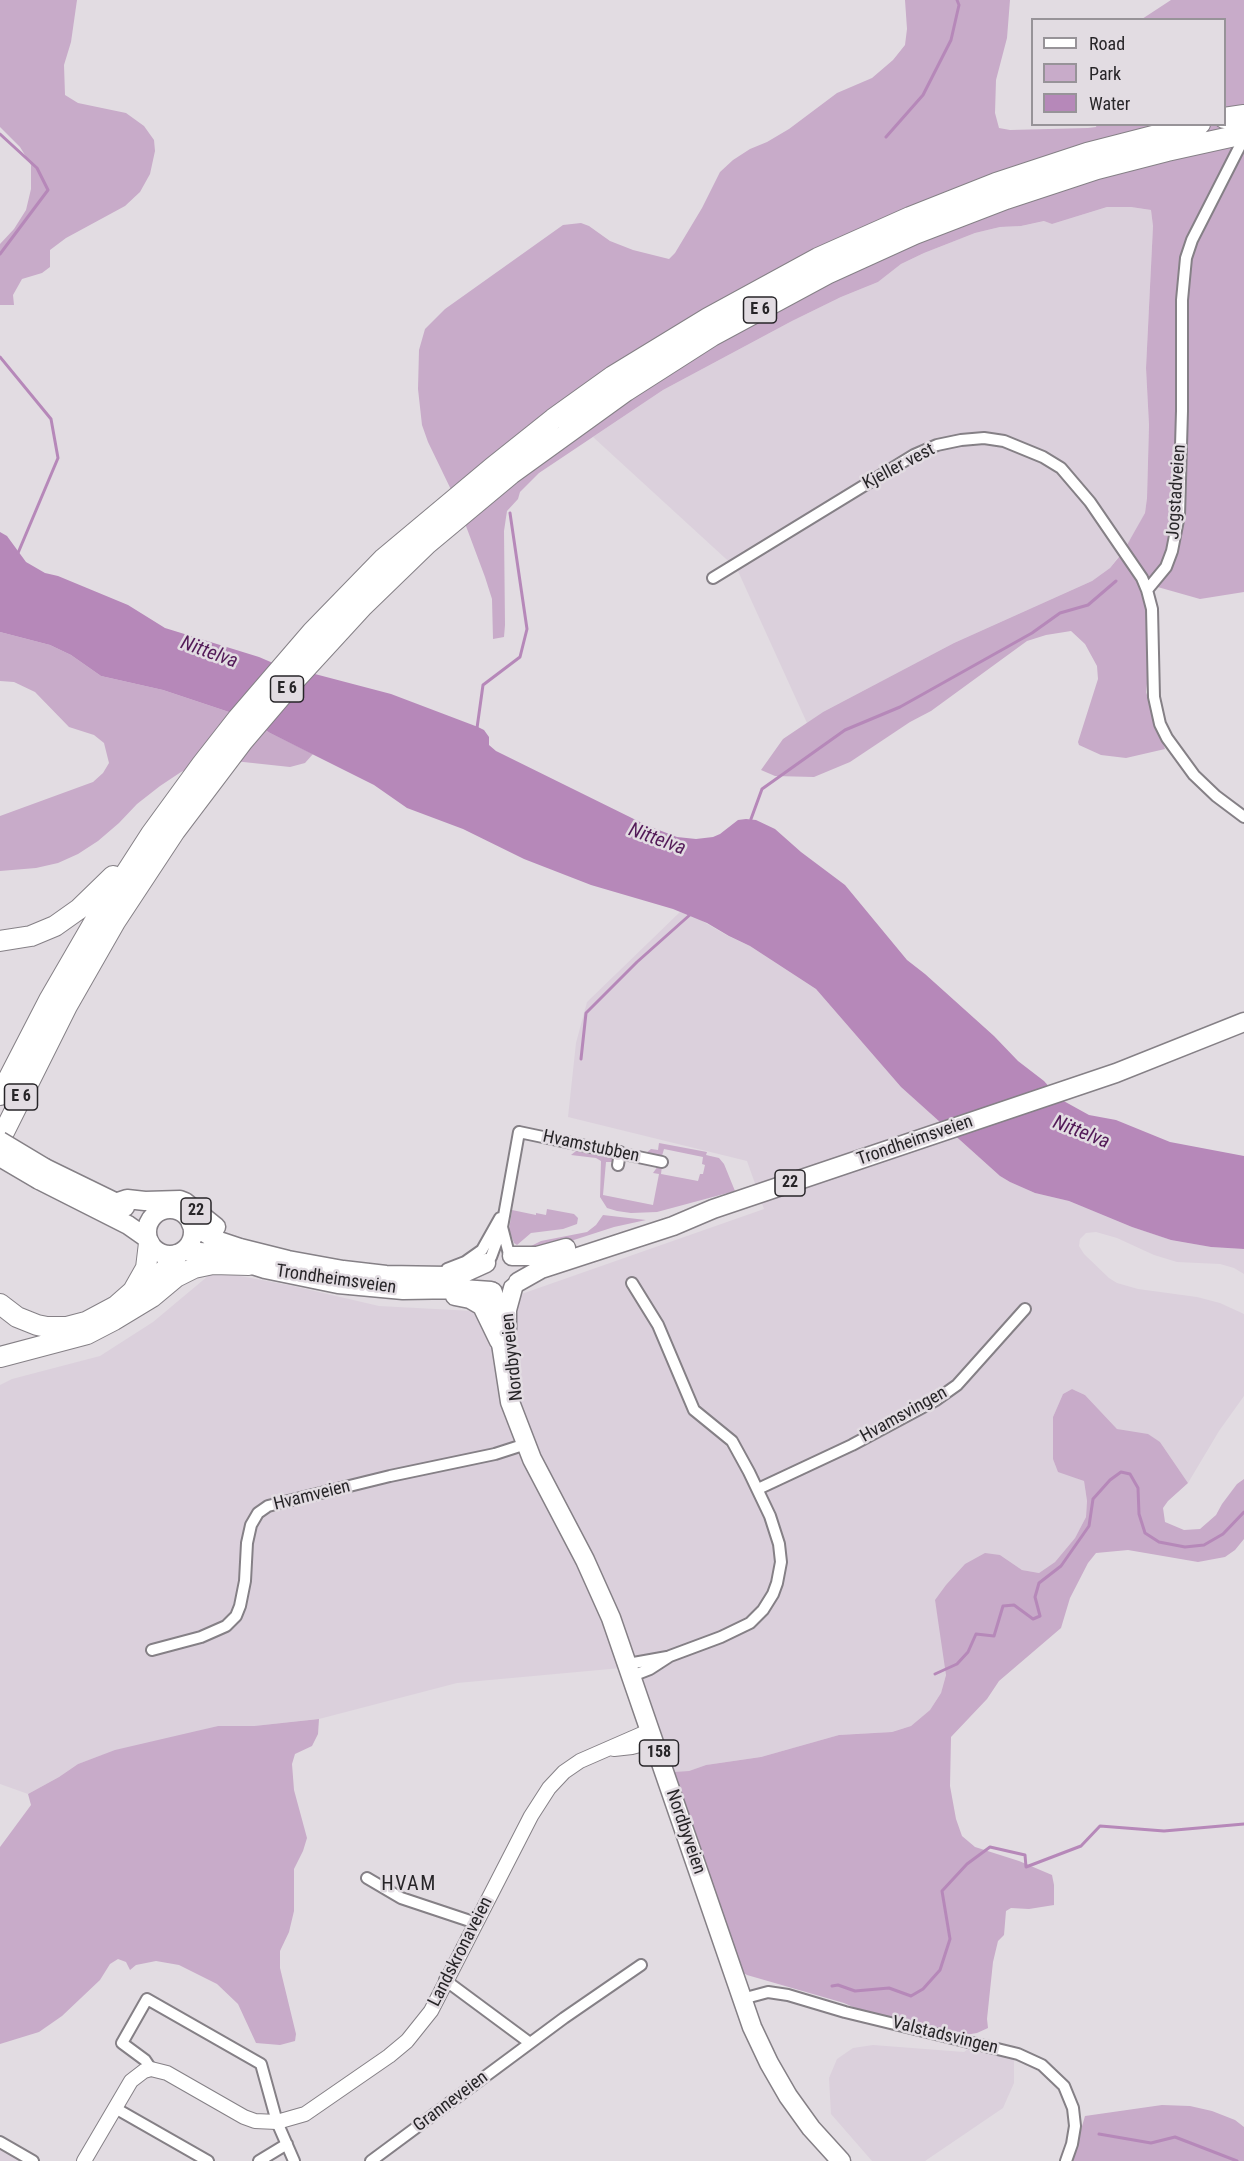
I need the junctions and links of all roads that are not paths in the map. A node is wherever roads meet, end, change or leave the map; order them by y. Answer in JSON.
{"nodes":[{"id":1,"x":1192,"y":126,"type":"edge"},
{"id":2,"x":1235,"y":126,"type":"edge"},
{"id":3,"x":713,"y":578,"type":"dead end"},
{"id":4,"x":1147,"y":590,"type":"junction"},
{"id":5,"x":354,"y":602,"type":"junction"},
{"id":6,"x":209,"y":770,"type":"junction"},
{"id":7,"x":1244,"y":817,"type":"edge"},
{"id":8,"x":152,"y":834,"type":"junction"},
{"id":9,"x":0,"y":941,"type":"edge"},
{"id":10,"x":1244,"y":1022,"type":"edge"},
{"id":11,"x":1244,"y":1034,"type":"edge"},
{"id":12,"x":42,"y":1053,"type":"junction"},
{"id":13,"x":1116,"y":1073,"type":"junction"},
{"id":14,"x":0,"y":1095,"type":"edge"},
{"id":15,"x":0,"y":1140,"type":"edge"},
{"id":16,"x":620,"y":1152,"type":"junction"},
{"id":17,"x":0,"y":1157,"type":"edge"},
{"id":18,"x":650,"y":1160,"type":"junction"},
{"id":19,"x":662,"y":1162,"type":"dead end"},
{"id":20,"x":618,"y":1165,"type":"dead end"},
{"id":21,"x":0,"y":1166,"type":"edge"},
{"id":22,"x":648,"y":1171,"type":"dead end"},
{"id":23,"x":42,"y":1174,"type":"junction"},
{"id":24,"x":115,"y":1203,"type":"junction"},
{"id":25,"x":713,"y":1209,"type":"junction"},
{"id":26,"x":159,"y":1212,"type":"junction"},
{"id":27,"x":504,"y":1213,"type":"junction"},
{"id":28,"x":191,"y":1224,"type":"junction"},
{"id":29,"x":502,"y":1227,"type":"junction"},
{"id":30,"x":148,"y":1241,"type":"junction"},
{"id":31,"x":180,"y":1253,"type":"junction"},
{"id":32,"x":267,"y":1256,"type":"junction"},
{"id":33,"x":499,"y":1258,"type":"junction"},
{"id":34,"x":249,"y":1265,"type":"junction"},
{"id":35,"x":425,"y":1283,"type":"junction"},
{"id":36,"x":632,"y":1283,"type":"dead end"},
{"id":37,"x":515,"y":1285,"type":"junction"},
{"id":38,"x":492,"y":1292,"type":"junction"},
{"id":39,"x":0,"y":1304,"type":"edge"},
{"id":40,"x":1025,"y":1308,"type":"dead end"},
{"id":41,"x":125,"y":1313,"type":"junction"},
{"id":42,"x":499,"y":1341,"type":"junction"},
{"id":43,"x":0,"y":1357,"type":"edge"},
{"id":44,"x":519,"y":1426,"type":"junction"},
{"id":45,"x":526,"y":1444,"type":"junction"},
{"id":46,"x":758,"y":1489,"type":"junction"},
{"id":47,"x":152,"y":1650,"type":"dead end"},
{"id":48,"x":630,"y":1670,"type":"junction"},
{"id":49,"x":653,"y":1736,"type":"junction"},
{"id":50,"x":367,"y":1878,"type":"dead end"},
{"id":51,"x":476,"y":1923,"type":"junction"},
{"id":52,"x":641,"y":1965,"type":"dead end"},
{"id":53,"x":446,"y":1980,"type":"junction"},
{"id":54,"x":742,"y":1999,"type":"junction"},
{"id":55,"x":530,"y":2043,"type":"junction"},
{"id":56,"x":151,"y":2069,"type":"junction"},
{"id":57,"x":115,"y":2109,"type":"junction"},
{"id":58,"x":277,"y":2122,"type":"junction"},
{"id":59,"x":0,"y":2142,"type":"edge"},
{"id":60,"x":287,"y":2144,"type":"junction"},
{"id":61,"x":33,"y":2161,"type":"edge"},
{"id":62,"x":84,"y":2161,"type":"edge"},
{"id":63,"x":208,"y":2161,"type":"edge"},
{"id":64,"x":259,"y":2161,"type":"edge"},
{"id":65,"x":294,"y":2161,"type":"edge"},
{"id":66,"x":371,"y":2161,"type":"edge"},
{"id":67,"x":841,"y":2161,"type":"edge"},
{"id":68,"x":1066,"y":2161,"type":"edge"}],
"edges":[{"from":1,"to":5,"type":"highway","number":"E 6"},
{"from":2,"to":4,"type":"street","name":"Jogstadveien"},
{"from":2,"to":5,"type":"highway","number":"E 6"},
{"from":3,"to":4,"type":"street","name":"Kjeller vest"},
{"from":4,"to":7,"type":"street"},
{"from":5,"to":6,"type":"highway","number":"E 6"},
{"from":6,"to":8,"type":"highway","number":"E 6"},
{"from":6,"to":12,"type":"highway","number":"E 6"},
{"from":8,"to":9,"type":"highway"},
{"from":8,"to":14,"type":"highway","number":"E 6"},
{"from":10,"to":13,"type":"main road","name":"Trondheimsveien","number":"22"},
{"from":11,"to":13,"type":"main road","name":"Trondheimsveien","number":"22"},
{"from":12,"to":15,"type":"highway","number":"E 6"},
{"from":12,"to":21,"type":"highway"},
{"from":13,"to":25,"type":"main road","name":"Trondheimsveien","number":"22"},
{"from":15,"to":23,"type":"main road","number":"22","bridge":true},
{"from":16,"to":18,"type":"street","name":"Hvamstubben"},
{"from":16,"to":20,"type":"street"},
{"from":16,"to":27,"type":"street","name":"Hvamstubben"},
{"from":17,"to":23,"type":"main road","number":"22","bridge":true},
{"from":18,"to":19,"type":"street","name":"Hvamstubben"},
{"from":18,"to":22,"type":"street"},
{"from":23,"to":24,"type":"main road","number":"22"},
{"from":23,"to":30,"type":"main road","number":"22"},
{"from":24,"to":26,"type":"main road","number":"22"},
{"from":24,"to":32,"type":"main road","number":"22"},
{"from":25,"to":33,"type":"main road","name":"Trondheimsveien","number":"22"},
{"from":25,"to":37,"type":"main road","name":"Trondheimsveien","number":"22"},
{"from":26,"to":28,"type":"main road","number":"22"},
{"from":26,"to":30,"type":"main road","number":"22"},
{"from":27,"to":29,"type":"street"},
{"from":27,"to":35,"type":"street"},
{"from":28,"to":31,"type":"main road","number":"22"},
{"from":28,"to":32,"type":"main road","name":"Trondheimsveien","number":"22"},
{"from":29,"to":33,"type":"street"},
{"from":29,"to":33,"type":"street"},
{"from":30,"to":31,"type":"main road","number":"22"},
{"from":30,"to":39,"type":"highway"},
{"from":31,"to":34,"type":"main road","name":"Trondheimsveien","number":"22"},
{"from":31,"to":41,"type":"highway"},
{"from":32,"to":35,"type":"main road","name":"Trondheimsveien","number":"22"},
{"from":33,"to":35,"type":"main road","name":"Trondheimsveien","number":"22"},
{"from":33,"to":37,"type":"main road"},
{"from":33,"to":38,"type":"main road"},
{"from":34,"to":35,"type":"main road","name":"Trondheimsveien","number":"22"},
{"from":34,"to":41,"type":"highway"},
{"from":35,"to":38,"type":"main road","name":"Trondheimsveien","number":"22"},
{"from":35,"to":42,"type":"main road","number":"22"},
{"from":36,"to":46,"type":"street"},
{"from":37,"to":38,"type":"main road","number":"22"},
{"from":37,"to":44,"type":"main road","name":"Nordbyveien","number":"158"},
{"from":38,"to":42,"type":"main road","name":"Nordbyveien","number":"158"},
{"from":40,"to":46,"type":"street","name":"Hvamsvingen"},
{"from":41,"to":43,"type":"highway"},
{"from":42,"to":44,"type":"main road","name":"Nordbyveien","number":"158"},
{"from":44,"to":45,"type":"main road","name":"Nordbyveien","number":"158"},
{"from":45,"to":47,"type":"street","name":"Hvamveien"},
{"from":45,"to":48,"type":"main road","name":"Nordbyveien","number":"158"},
{"from":46,"to":48,"type":"street"},
{"from":48,"to":49,"type":"main road","name":"Nordbyveien","number":"158"},
{"from":49,"to":51,"type":"street","name":"Landskronaveien"},
{"from":49,"to":54,"type":"main road","name":"Nordbyveien","number":"158"},
{"from":50,"to":51,"type":"street"},
{"from":51,"to":53,"type":"street","name":"Landskronaveien"},
{"from":52,"to":55,"type":"street","name":"Granneveien"},
{"from":53,"to":55,"type":"street"},
{"from":53,"to":58,"type":"street","name":"Landskronaveien"},
{"from":54,"to":67,"type":"main road","name":"Nordbyveien","number":"158"},
{"from":54,"to":68,"type":"street","name":"Valstadsvingen"},
{"from":55,"to":66,"type":"street","name":"Granneveien"},
{"from":56,"to":57,"type":"street"},
{"from":56,"to":58,"type":"street","name":"Landskronaveien"},
{"from":56,"to":58,"type":"street","name":"Landskronaveien"},
{"from":57,"to":62,"type":"street"},
{"from":57,"to":63,"type":"street"},
{"from":58,"to":60,"type":"street"},
{"from":59,"to":61,"type":"street"},
{"from":60,"to":64,"type":"street"},
{"from":60,"to":65,"type":"street"}]}
